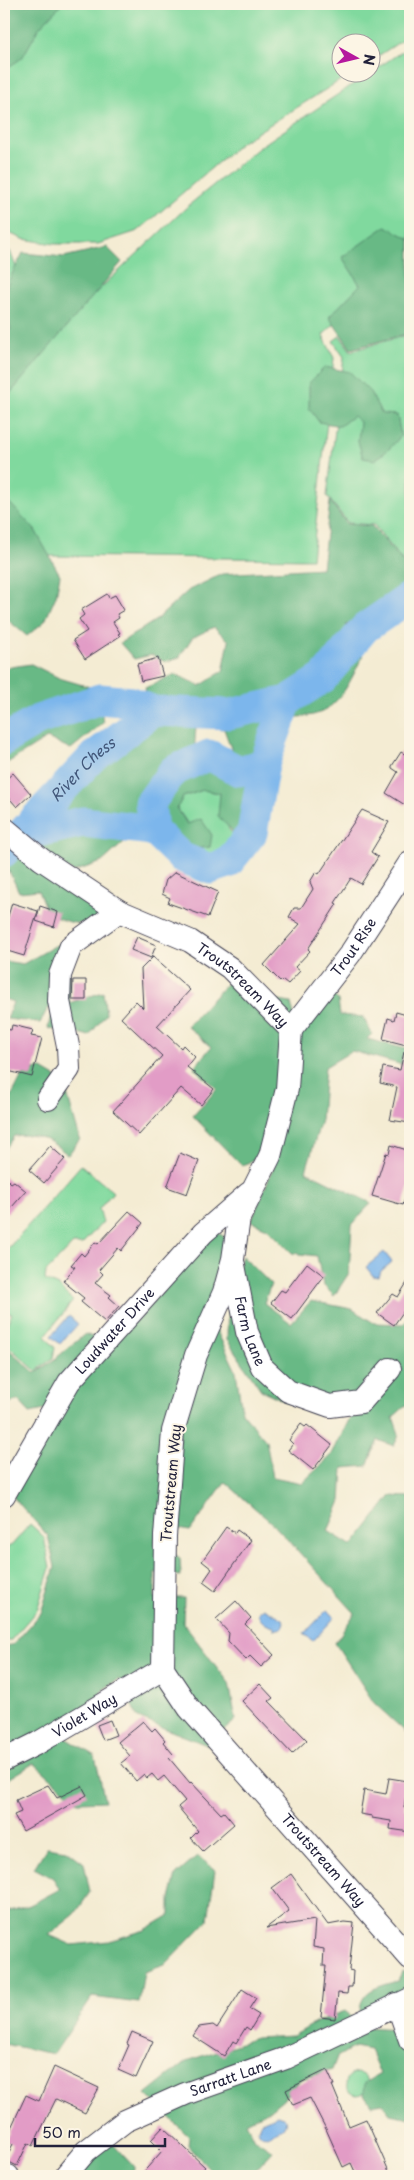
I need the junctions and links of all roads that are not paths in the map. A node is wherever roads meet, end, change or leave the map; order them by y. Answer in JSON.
{"nodes":[{"id":1,"x":4,"y":828,"type":"edge"},
{"id":2,"x":410,"y":862,"type":"edge"},
{"id":3,"x":119,"y":911,"type":"junction"},
{"id":4,"x":291,"y":1030,"type":"junction"},
{"id":5,"x":48,"y":1098,"type":"dead end"},
{"id":6,"x":254,"y":1189,"type":"junction"},
{"id":7,"x":233,"y":1259,"type":"junction"},
{"id":8,"x":390,"y":1369,"type":"dead end"},
{"id":9,"x":4,"y":1495,"type":"edge"},
{"id":10,"x":163,"y":1668,"type":"junction"},
{"id":11,"x":4,"y":1760,"type":"edge"},
{"id":12,"x":410,"y":1958,"type":"edge"},
{"id":13,"x":403,"y":2001,"type":"edge"},
{"id":14,"x":410,"y":2040,"type":"edge"},
{"id":15,"x":4,"y":2176,"type":"edge"},
{"id":16,"x":8,"y":2176,"type":"edge"},
{"id":17,"x":65,"y":2176,"type":"edge"}],
"edges":[{"from":1,"to":3,"type":"street","name":"Troutstream Way"},
{"from":2,"to":4,"type":"street","name":"Trout Rise"},
{"from":3,"to":4,"type":"street","name":"Troutstream Way"},
{"from":3,"to":5,"type":"street"},
{"from":4,"to":6,"type":"street","name":"Troutstream Way"},
{"from":6,"to":7,"type":"street","name":"Troutstream Way"},
{"from":6,"to":9,"type":"street","name":"Loudwater Drive"},
{"from":7,"to":8,"type":"street","name":"Farm Lane"},
{"from":7,"to":10,"type":"street","name":"Troutstream Way"},
{"from":10,"to":11,"type":"street","name":"Violet Way"},
{"from":10,"to":12,"type":"street","name":"Troutstream Way"},
{"from":13,"to":14,"type":"street"},
{"from":13,"to":17,"type":"street","name":"Sarratt Lane"},
{"from":15,"to":16,"type":"street"}]}
